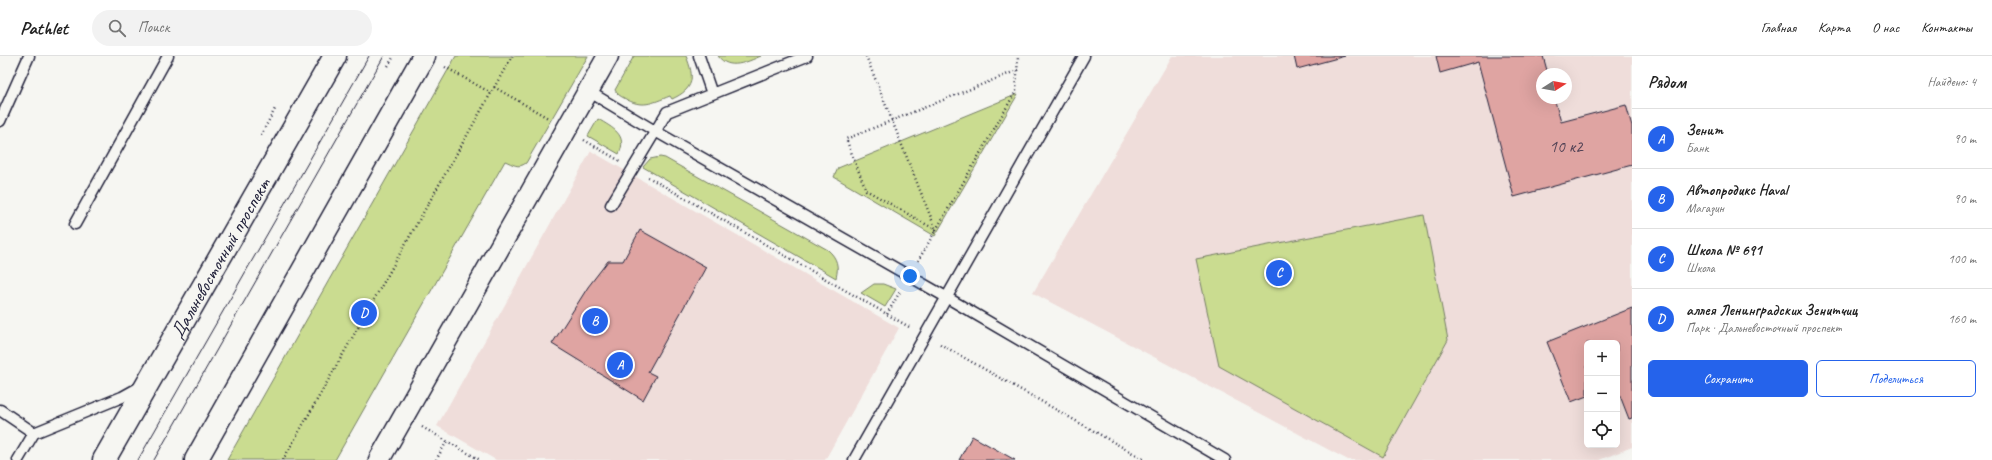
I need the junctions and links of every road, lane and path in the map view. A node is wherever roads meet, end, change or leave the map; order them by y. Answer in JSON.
{"nodes":[{"id":1,"x":29,"y":56,"type":"edge"},
{"id":2,"x":168,"y":56,"type":"edge"},
{"id":3,"x":335,"y":56,"type":"edge"},
{"id":4,"x":394,"y":56,"type":"edge"},
{"id":5,"x":424,"y":56,"type":"edge"},
{"id":6,"x":512,"y":56,"type":"edge"},
{"id":7,"x":608,"y":56,"type":"edge"},
{"id":8,"x":699,"y":56,"type":"edge"},
{"id":9,"x":807,"y":56,"type":"edge"},
{"id":10,"x":866,"y":56,"type":"edge"},
{"id":11,"x":1018,"y":56,"type":"edge"},
{"id":12,"x":1084,"y":56,"type":"edge"},
{"id":13,"x":388,"y":66,"type":"dead end"},
{"id":14,"x":445,"y":68,"type":"dead end"},
{"id":15,"x":1018,"y":70,"type":"junction"},
{"id":16,"x":494,"y":88,"type":"junction"},
{"id":17,"x":588,"y":91,"type":"junction"},
{"id":18,"x":491,"y":93,"type":"junction"},
{"id":19,"x":712,"y":94,"type":"junction"},
{"id":20,"x":892,"y":120,"type":"junction"},
{"id":21,"x":0,"y":121,"type":"edge"},
{"id":22,"x":553,"y":121,"type":"dead end"},
{"id":23,"x":655,"y":131,"type":"junction"},
{"id":24,"x":580,"y":137,"type":"dead end"},
{"id":25,"x":632,"y":168,"type":"junction"},
{"id":26,"x":611,"y":205,"type":"dead end"},
{"id":27,"x":75,"y":224,"type":"dead end"},
{"id":28,"x":936,"y":230,"type":"junction"},
{"id":29,"x":909,"y":276,"type":"junction"},
{"id":30,"x":946,"y":297,"type":"junction"},
{"id":31,"x":887,"y":314,"type":"junction"},
{"id":32,"x":925,"y":336,"type":"junction"},
{"id":33,"x":149,"y":382,"type":"junction"},
{"id":34,"x":0,"y":410,"type":"edge"},
{"id":35,"x":34,"y":433,"type":"junction"},
{"id":36,"x":447,"y":441,"type":"dead end"},
{"id":37,"x":18,"y":460,"type":"edge"},
{"id":38,"x":104,"y":460,"type":"edge"},
{"id":39,"x":196,"y":460,"type":"edge"},
{"id":40,"x":283,"y":460,"type":"edge"},
{"id":41,"x":380,"y":460,"type":"edge"},
{"id":42,"x":436,"y":460,"type":"edge"},
{"id":43,"x":854,"y":460,"type":"edge"},
{"id":44,"x":1145,"y":460,"type":"edge"},
{"id":45,"x":1225,"y":460,"type":"edge"}],
"edges":[{"from":1,"to":21,"type":"lane"},
{"from":2,"to":27,"type":"lane"},
{"from":3,"to":33,"type":"main road","name":"Дальневосточный проспект"},
{"from":4,"to":13,"type":"path"},
{"from":5,"to":39,"type":"main road"},
{"from":6,"to":16,"type":"path"},
{"from":7,"to":17,"type":"street"},
{"from":8,"to":19,"type":"lane"},
{"from":9,"to":19,"type":"lane"},
{"from":10,"to":20,"type":"path"},
{"from":11,"to":15,"type":"path"},
{"from":12,"to":30,"type":"lane"},
{"from":14,"to":18,"type":"path"},
{"from":15,"to":20,"type":"path"},
{"from":15,"to":28,"type":"path"},
{"from":16,"to":18,"type":"path"},
{"from":16,"to":22,"type":"path"},
{"from":17,"to":23,"type":"lane"},
{"from":17,"to":41,"type":"street"},
{"from":18,"to":40,"type":"path"},
{"from":19,"to":23,"type":"lane"},
{"from":20,"to":28,"type":"path"},
{"from":20,"to":28,"type":"path"},
{"from":23,"to":25,"type":"lane"},
{"from":23,"to":29,"type":"lane"},
{"from":24,"to":25,"type":"path"},
{"from":25,"to":26,"type":"lane"},
{"from":25,"to":31,"type":"path"},
{"from":28,"to":29,"type":"path"},
{"from":29,"to":30,"type":"lane"},
{"from":29,"to":31,"type":"path"},
{"from":30,"to":32,"type":"lane"},
{"from":30,"to":45,"type":"lane"},
{"from":31,"to":32,"type":"path"},
{"from":32,"to":43,"type":"lane"},
{"from":32,"to":44,"type":"path"},
{"from":33,"to":35,"type":"lane"},
{"from":33,"to":38,"type":"main road","name":"Дальневосточный проспект"},
{"from":34,"to":35,"type":"lane"},
{"from":35,"to":37,"type":"lane"},
{"from":36,"to":42,"type":"path"}]}
